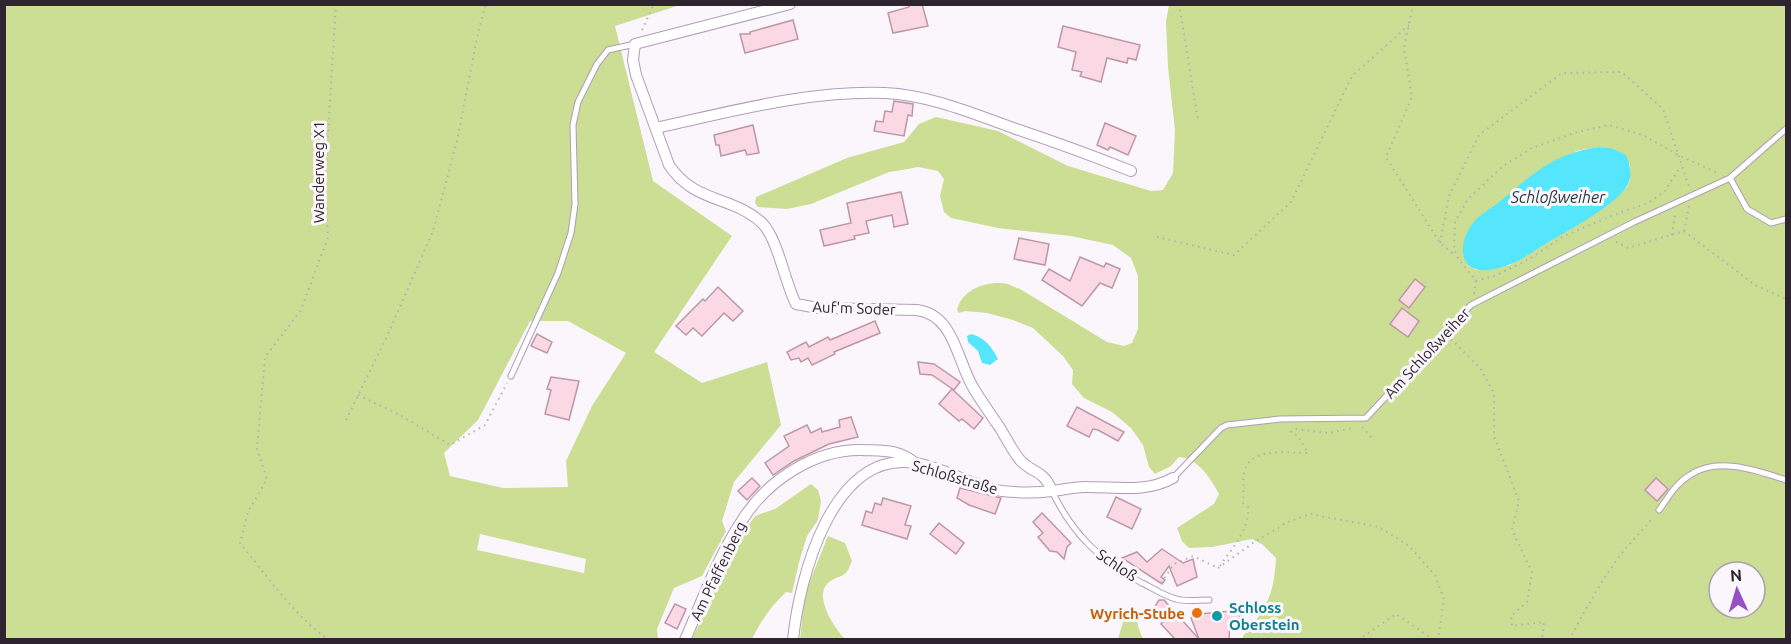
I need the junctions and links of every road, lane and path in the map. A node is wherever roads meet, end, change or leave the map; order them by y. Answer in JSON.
{"nodes":[{"id":1,"x":336,"y":4,"type":"edge"},
{"id":2,"x":486,"y":4,"type":"edge"},
{"id":3,"x":654,"y":4,"type":"edge"},
{"id":4,"x":790,"y":4,"type":"edge"},
{"id":5,"x":1179,"y":4,"type":"edge"},
{"id":6,"x":1413,"y":4,"type":"edge"},
{"id":7,"x":1409,"y":25,"type":"junction"},
{"id":8,"x":635,"y":44,"type":"junction"},
{"id":9,"x":1198,"y":120,"type":"dead end"},
{"id":10,"x":656,"y":128,"type":"junction"},
{"id":11,"x":1786,"y":129,"type":"edge"},
{"id":12,"x":1678,"y":155,"type":"junction"},
{"id":13,"x":1682,"y":166,"type":"junction"},
{"id":14,"x":1131,"y":171,"type":"dead end"},
{"id":15,"x":1730,"y":178,"type":"junction"},
{"id":16,"x":1692,"y":195,"type":"junction"},
{"id":17,"x":1786,"y":219,"type":"edge"},
{"id":18,"x":1684,"y":231,"type":"junction"},
{"id":19,"x":1157,"y":237,"type":"dead end"},
{"id":20,"x":1606,"y":237,"type":"junction"},
{"id":21,"x":1440,"y":243,"type":"junction"},
{"id":22,"x":1458,"y":258,"type":"junction"},
{"id":23,"x":1786,"y":299,"type":"edge"},
{"id":24,"x":1444,"y":333,"type":"junction"},
{"id":25,"x":511,"y":375,"type":"joint"},
{"id":26,"x":358,"y":395,"type":"junction"},
{"id":27,"x":346,"y":420,"type":"dead end"},
{"id":28,"x":1372,"y":438,"type":"dead end"},
{"id":29,"x":914,"y":462,"type":"junction"},
{"id":30,"x":1173,"y":478,"type":"joint"},
{"id":31,"x":1786,"y":480,"type":"edge"},
{"id":32,"x":1052,"y":491,"type":"junction"},
{"id":33,"x":1659,"y":510,"type":"joint"},
{"id":34,"x":1218,"y":568,"type":"junction"},
{"id":35,"x":1156,"y":590,"type":"junction"},
{"id":36,"x":1209,"y":600,"type":"dead end"},
{"id":37,"x":330,"y":639,"type":"edge"},
{"id":38,"x":685,"y":639,"type":"edge"},
{"id":39,"x":793,"y":639,"type":"edge"},
{"id":40,"x":1358,"y":639,"type":"edge"},
{"id":41,"x":1436,"y":639,"type":"edge"},
{"id":42,"x":1542,"y":639,"type":"edge"},
{"id":43,"x":1569,"y":639,"type":"edge"}],
"edges":[{"from":1,"to":37,"type":"path","name":"Wanderweg X1"},
{"from":2,"to":26,"type":"path"},
{"from":3,"to":8,"type":"path"},
{"from":4,"to":8,"type":"street"},
{"from":5,"to":9,"type":"path"},
{"from":6,"to":7,"type":"path"},
{"from":7,"to":19,"type":"path"},
{"from":7,"to":21,"type":"path"},
{"from":8,"to":10,"type":"street","name":"Auf'm Soder"},
{"from":8,"to":25,"type":"lane"},
{"from":10,"to":14,"type":"street"},
{"from":10,"to":32,"type":"street","name":"Auf'm Soder"},
{"from":11,"to":15,"type":"lane","name":"Am Schloßweiher"},
{"from":12,"to":13,"type":"path"},
{"from":12,"to":15,"type":"path"},
{"from":12,"to":21,"type":"path"},
{"from":12,"to":22,"type":"path"},
{"from":13,"to":16,"type":"path"},
{"from":13,"to":22,"type":"path"},
{"from":15,"to":16,"type":"lane","name":"Am Schloßweiher"},
{"from":15,"to":17,"type":"lane"},
{"from":16,"to":18,"type":"path"},
{"from":16,"to":20,"type":"lane","name":"Am Schloßweiher"},
{"from":18,"to":20,"type":"path"},
{"from":18,"to":23,"type":"path"},
{"from":20,"to":24,"type":"lane","name":"Am Schloßweiher"},
{"from":21,"to":22,"type":"path"},
{"from":24,"to":30,"type":"lane","name":"Am Schloßweiher"},
{"from":24,"to":42,"type":"path"},
{"from":25,"to":26,"type":"path"},
{"from":26,"to":27,"type":"path"},
{"from":28,"to":34,"type":"path"},
{"from":29,"to":32,"type":"street","name":"Schloßstraße"},
{"from":29,"to":38,"type":"street","name":"Am Pfaffenberg"},
{"from":29,"to":39,"type":"street","name":"Schloßstraße"},
{"from":30,"to":32,"type":"street","name":"Am Schloßweiher"},
{"from":31,"to":33,"type":"lane"},
{"from":32,"to":35,"type":"lane","name":"Schloß"},
{"from":33,"to":43,"type":"path"},
{"from":34,"to":35,"type":"path"},
{"from":34,"to":41,"type":"path"},
{"from":35,"to":36,"type":"lane","name":"Schloß"},
{"from":40,"to":41,"type":"path"}]}
